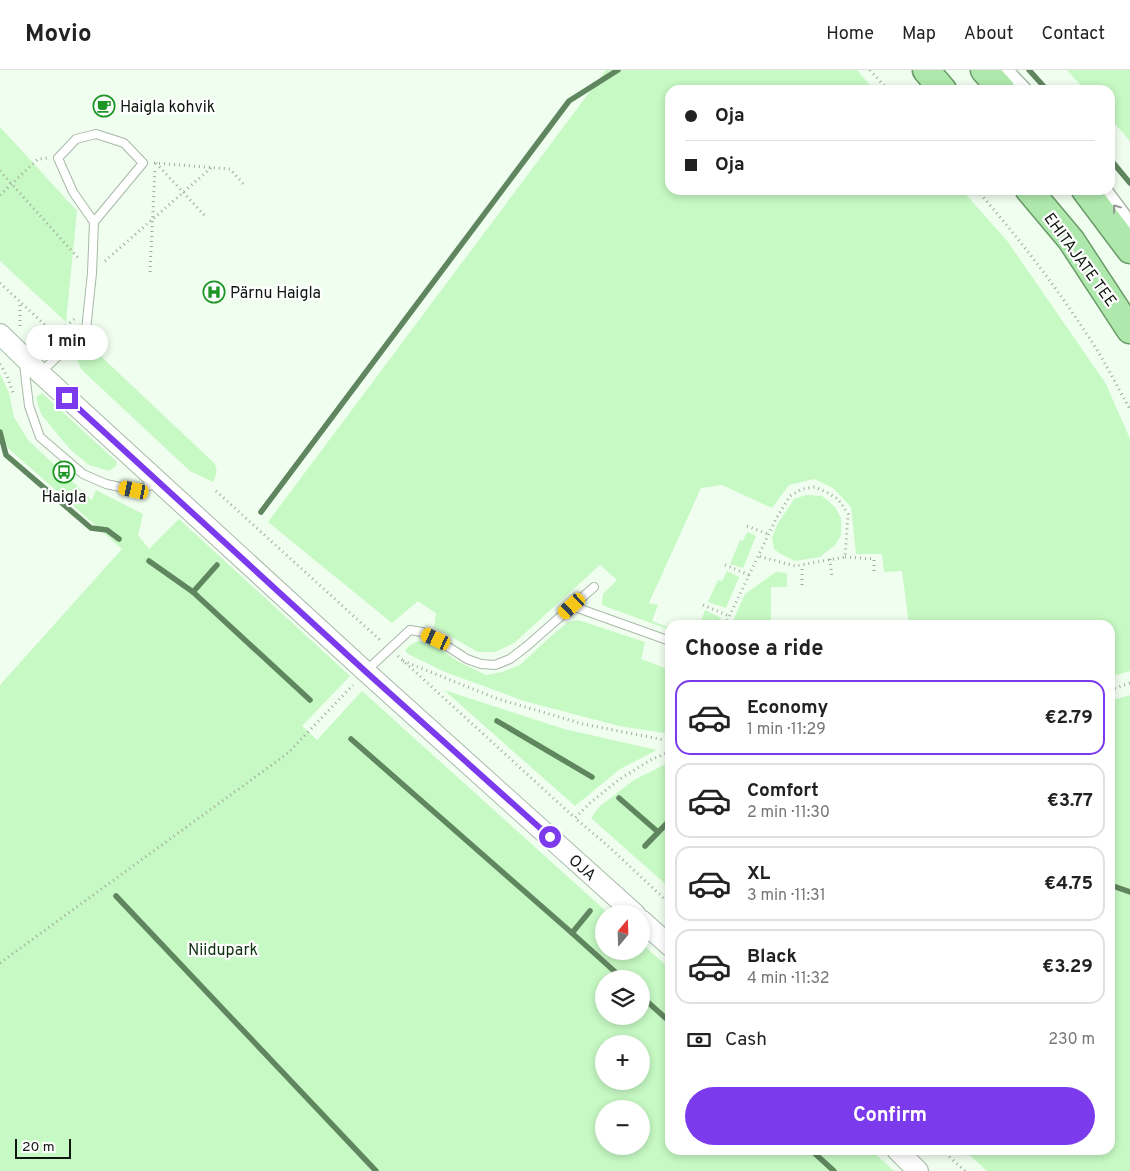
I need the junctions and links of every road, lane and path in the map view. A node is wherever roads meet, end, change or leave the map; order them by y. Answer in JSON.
{"nodes":[{"id":1,"x":870,"y":70,"type":"edge"},
{"id":2,"x":926,"y":70,"type":"edge"},
{"id":3,"x":984,"y":70,"type":"edge"},
{"id":4,"x":1004,"y":70,"type":"edge"},
{"id":5,"x":884,"y":85,"type":"edge"},
{"id":6,"x":940,"y":85,"type":"edge"},
{"id":7,"x":998,"y":85,"type":"edge"},
{"id":8,"x":1018,"y":85,"type":"edge"},
{"id":9,"x":58,"y":158,"type":"junction"},
{"id":10,"x":143,"y":163,"type":"junction"},
{"id":11,"x":156,"y":163,"type":"junction"},
{"id":12,"x":212,"y":167,"type":"junction"},
{"id":13,"x":0,"y":171,"type":"edge"},
{"id":14,"x":11,"y":184,"type":"junction"},
{"id":15,"x":244,"y":186,"type":"dead end"},
{"id":16,"x":183,"y":192,"type":"junction"},
{"id":17,"x":0,"y":195,"type":"edge"},
{"id":18,"x":981,"y":195,"type":"edge"},
{"id":19,"x":1033,"y":195,"type":"edge"},
{"id":20,"x":1089,"y":195,"type":"edge"},
{"id":21,"x":1107,"y":195,"type":"edge"},
{"id":22,"x":207,"y":218,"type":"dead end"},
{"id":23,"x":152,"y":219,"type":"junction"},
{"id":24,"x":94,"y":222,"type":"junction"},
{"id":25,"x":1130,"y":226,"type":"edge"},
{"id":26,"x":1130,"y":250,"type":"edge"},
{"id":27,"x":79,"y":259,"type":"junction"},
{"id":28,"x":78,"y":269,"type":"dead end"},
{"id":29,"x":150,"y":272,"type":"dead end"},
{"id":30,"x":92,"y":273,"type":"junction"},
{"id":31,"x":0,"y":283,"type":"edge"},
{"id":32,"x":20,"y":302,"type":"junction"},
{"id":33,"x":75,"y":318,"type":"dead end"},
{"id":34,"x":1130,"y":330,"type":"edge"},
{"id":35,"x":10,"y":334,"type":"edge"},
{"id":36,"x":54,"y":334,"type":"junction"},
{"id":37,"x":68,"y":347,"type":"junction"},
{"id":38,"x":26,"y":348,"type":"junction"},
{"id":39,"x":40,"y":373,"type":"junction"},
{"id":40,"x":1130,"y":409,"type":"edge"},
{"id":41,"x":161,"y":483,"type":"junction"},
{"id":42,"x":747,"y":526,"type":"dead end"},
{"id":43,"x":768,"y":534,"type":"junction"},
{"id":44,"x":758,"y":556,"type":"junction"},
{"id":45,"x":845,"y":557,"type":"junction"},
{"id":46,"x":830,"y":560,"type":"junction"},
{"id":47,"x":725,"y":565,"type":"dead end"},
{"id":48,"x":802,"y":565,"type":"junction"},
{"id":49,"x":874,"y":573,"type":"dead end"},
{"id":50,"x":748,"y":575,"type":"junction"},
{"id":51,"x":832,"y":579,"type":"dead end"},
{"id":52,"x":802,"y":585,"type":"dead end"},
{"id":53,"x":594,"y":587,"type":"dead end"},
{"id":54,"x":703,"y":605,"type":"dead end"},
{"id":55,"x":572,"y":606,"type":"junction"},
{"id":56,"x":730,"y":616,"type":"junction"},
{"id":57,"x":728,"y":620,"type":"edge"},
{"id":58,"x":665,"y":639,"type":"edge"},
{"id":59,"x":401,"y":660,"type":"dead end"},
{"id":60,"x":365,"y":671,"type":"junction"},
{"id":61,"x":1130,"y":683,"type":"edge"},
{"id":62,"x":1115,"y":688,"type":"edge"},
{"id":63,"x":665,"y":740,"type":"edge"},
{"id":64,"x":665,"y":754,"type":"edge"},
{"id":65,"x":665,"y":899,"type":"edge"},
{"id":66,"x":624,"y":905,"type":"edge"},
{"id":67,"x":650,"y":928,"type":"edge"},
{"id":68,"x":665,"y":942,"type":"edge"},
{"id":69,"x":0,"y":964,"type":"edge"},
{"id":70,"x":902,"y":1155,"type":"edge"},
{"id":71,"x":947,"y":1155,"type":"edge"},
{"id":72,"x":918,"y":1171,"type":"edge"},
{"id":73,"x":965,"y":1171,"type":"edge"}],
"edges":[{"from":1,"to":5,"type":"path"},
{"from":2,"to":6,"type":"highway"},
{"from":3,"to":7,"type":"highway"},
{"from":4,"to":8,"type":"street"},
{"from":9,"to":10,"type":"lane"},
{"from":9,"to":14,"type":"path"},
{"from":9,"to":24,"type":"lane"},
{"from":10,"to":11,"type":"path"},
{"from":10,"to":24,"type":"lane"},
{"from":11,"to":12,"type":"path"},
{"from":11,"to":16,"type":"path"},
{"from":11,"to":23,"type":"path"},
{"from":12,"to":15,"type":"path"},
{"from":12,"to":16,"type":"path"},
{"from":13,"to":14,"type":"path"},
{"from":14,"to":17,"type":"path"},
{"from":14,"to":27,"type":"path"},
{"from":16,"to":22,"type":"path"},
{"from":16,"to":23,"type":"path"},
{"from":18,"to":40,"type":"path"},
{"from":19,"to":34,"type":"highway","name":"EHITAJATE TEE"},
{"from":20,"to":26,"type":"highway"},
{"from":25,"to":21,"type":"street","one_way":true},
{"from":23,"to":29,"type":"path"},
{"from":23,"to":30,"type":"path"},
{"from":24,"to":30,"type":"lane"},
{"from":27,"to":28,"type":"path"},
{"from":27,"to":30,"type":"path"},
{"from":30,"to":37,"type":"lane"},
{"from":31,"to":32,"type":"path"},
{"from":32,"to":35,"type":"path"},
{"from":32,"to":36,"type":"path"},
{"from":33,"to":36,"type":"path"},
{"from":35,"to":38,"type":"street","name":"OJA"},
{"from":36,"to":37,"type":"path"},
{"from":36,"to":38,"type":"path"},
{"from":37,"to":39,"type":"lane"},
{"from":38,"to":39,"type":"street","name":"OJA"},
{"from":38,"to":41,"type":"lane"},
{"from":39,"to":41,"type":"street","name":"OJA"},
{"from":41,"to":60,"type":"street","name":"OJA"},
{"from":42,"to":43,"type":"path"},
{"from":43,"to":44,"type":"path"},
{"from":43,"to":45,"type":"path"},
{"from":44,"to":48,"type":"path"},
{"from":44,"to":50,"type":"path"},
{"from":45,"to":46,"type":"path"},
{"from":45,"to":49,"type":"path"},
{"from":46,"to":48,"type":"path"},
{"from":46,"to":51,"type":"path"},
{"from":47,"to":50,"type":"path"},
{"from":48,"to":52,"type":"path"},
{"from":50,"to":56,"type":"path"},
{"from":53,"to":55,"type":"lane"},
{"from":54,"to":56,"type":"path"},
{"from":55,"to":58,"type":"lane"},
{"from":55,"to":60,"type":"lane"},
{"from":56,"to":57,"type":"path"},
{"from":59,"to":63,"type":"path"},
{"from":60,"to":66,"type":"street","name":"OJA"},
{"from":60,"to":69,"type":"path"},
{"from":61,"to":62,"type":"path"},
{"from":64,"to":65,"type":"path"},
{"from":67,"to":68,"type":"street"},
{"from":70,"to":72,"type":"street"},
{"from":71,"to":73,"type":"path"}]}
